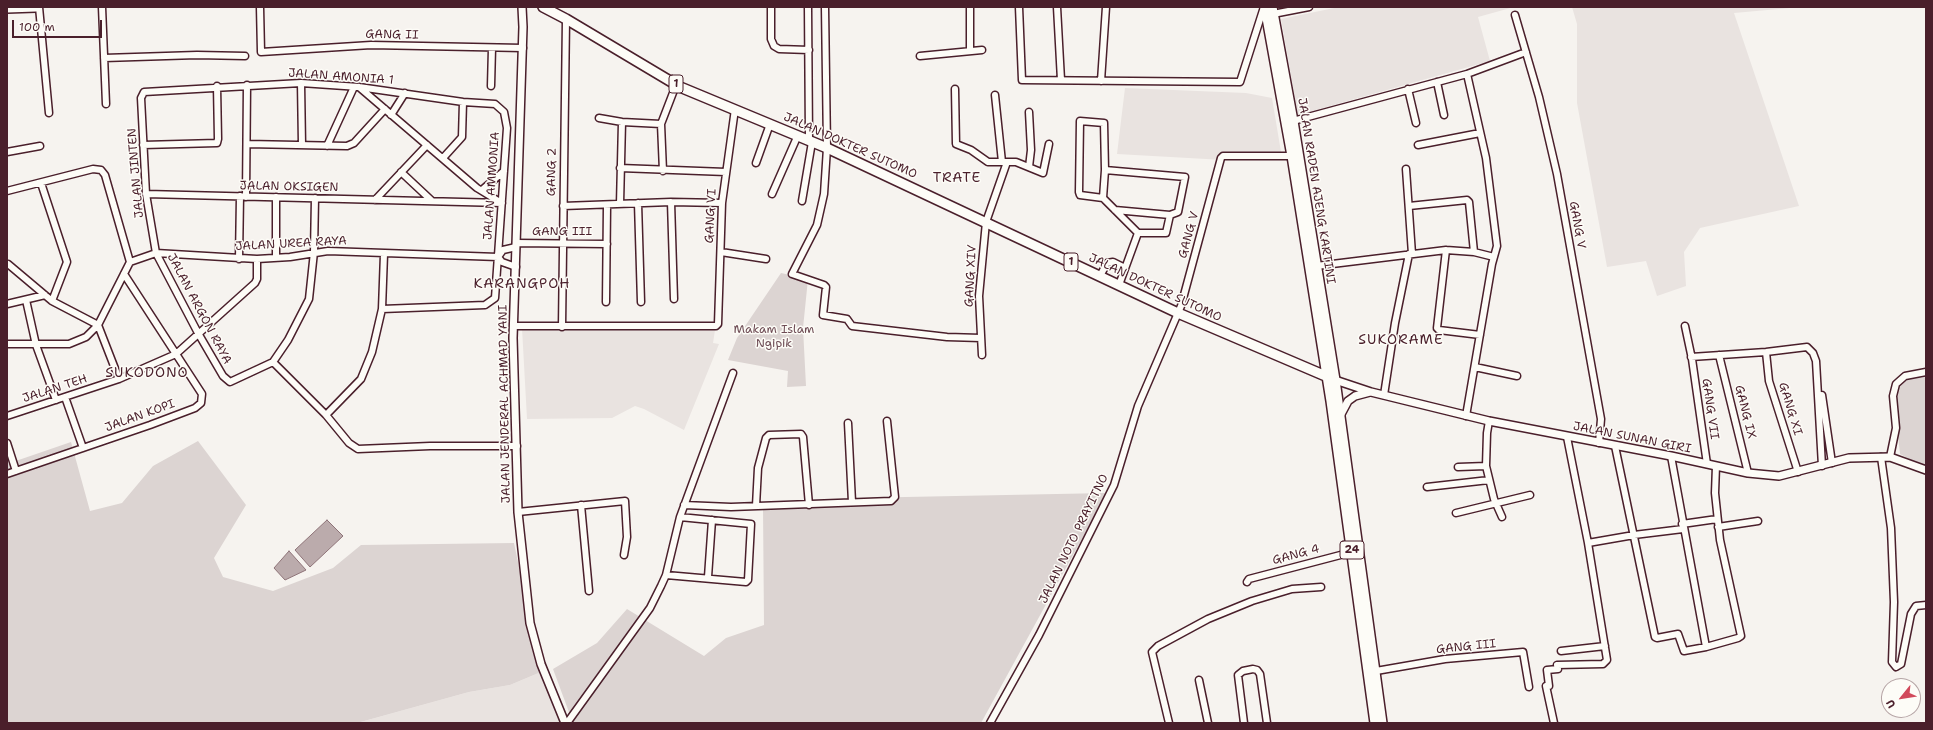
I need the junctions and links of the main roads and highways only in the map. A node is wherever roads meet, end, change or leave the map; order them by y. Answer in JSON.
{"nodes":[{"id":1,"x":37,"y":7,"type":"edge"},
{"id":2,"x":522,"y":7,"type":"edge"},
{"id":3,"x":543,"y":7,"type":"edge"},
{"id":4,"x":1265,"y":7,"type":"edge"},
{"id":5,"x":7,"y":8,"type":"edge"},
{"id":6,"x":1273,"y":11,"type":"edge"},
{"id":7,"x":1300,"y":188,"type":"junction"},
{"id":8,"x":1331,"y":378,"type":"junction"},
{"id":9,"x":1370,"y":392,"type":"junction"},
{"id":10,"x":1340,"y":417,"type":"junction"},
{"id":11,"x":1926,"y":470,"type":"edge"},
{"id":12,"x":566,"y":723,"type":"edge"},
{"id":13,"x":1378,"y":723,"type":"edge"}],
"edges":[{"from":1,"to":5,"type":"highway"},
{"from":2,"to":12,"type":"main road","name":"JALAN JENDERAL ACHMAD YANI"},
{"from":3,"to":8,"type":"highway","name":"JALAN DOKTER SUTOMO","number":"1"},
{"from":4,"to":7,"type":"highway","name":"JALAN RADEN AJENG KARTINI"},
{"from":6,"to":7,"type":"highway","name":"JALAN RADEN AJENG KARTINI"},
{"from":7,"to":8,"type":"highway","name":"JALAN RADEN AJENG KARTINI"},
{"from":7,"to":8,"type":"highway","name":"JALAN RADEN AJENG KARTINI"},
{"from":8,"to":9,"type":"main road","name":"JALAN SUNAN GIRI"},
{"from":8,"to":10,"type":"highway","number":"24"},
{"from":8,"to":13,"type":"highway","number":"24"},
{"from":9,"to":10,"type":"main road"},
{"from":9,"to":11,"type":"main road","name":"JALAN SUNAN GIRI"},
{"from":10,"to":13,"type":"highway","number":"24"}]}
